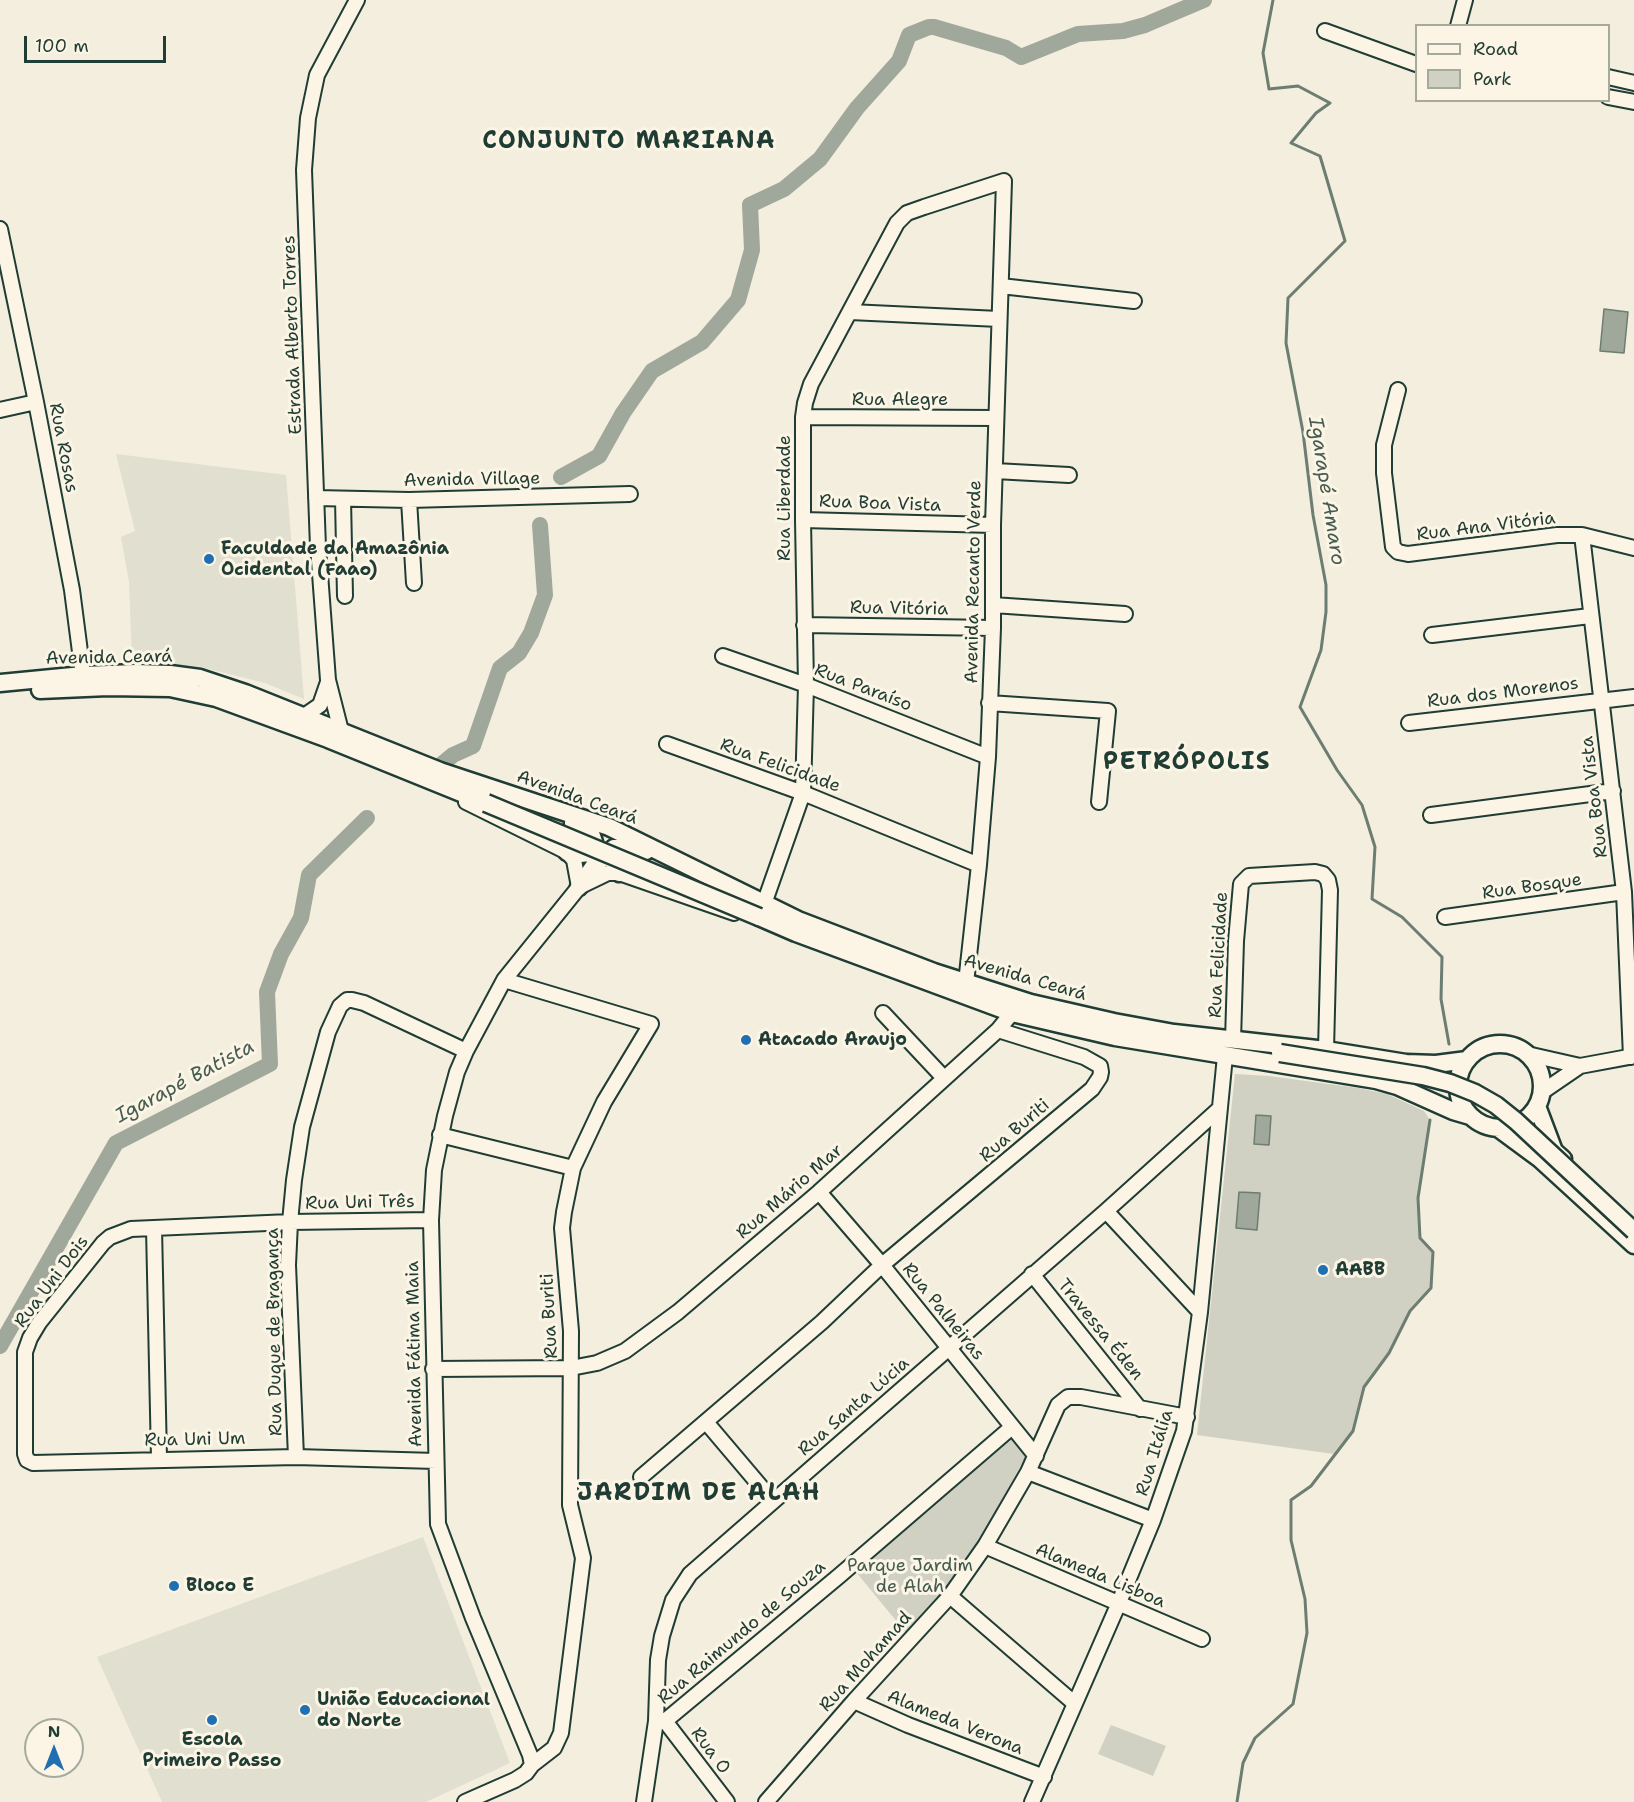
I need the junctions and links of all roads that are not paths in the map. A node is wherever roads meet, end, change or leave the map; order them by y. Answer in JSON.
{"nodes":[{"id":1,"x":357,"y":0,"type":"edge"},
{"id":2,"x":1465,"y":0,"type":"edge"},
{"id":3,"x":1459,"y":24,"type":"edge"},
{"id":4,"x":1325,"y":31,"type":"dead end"},
{"id":5,"x":1415,"y":64,"type":"edge"},
{"id":6,"x":1610,"y":77,"type":"edge"},
{"id":7,"x":1634,"y":83,"type":"edge"},
{"id":8,"x":1610,"y":97,"type":"edge"},
{"id":9,"x":1634,"y":102,"type":"edge"},
{"id":10,"x":1004,"y":181,"type":"joint"},
{"id":11,"x":0,"y":229,"type":"edge"},
{"id":12,"x":1001,"y":286,"type":"junction"},
{"id":13,"x":1134,"y":301,"type":"dead end"},
{"id":14,"x":850,"y":312,"type":"junction"},
{"id":15,"x":999,"y":319,"type":"junction"},
{"id":16,"x":1398,"y":390,"type":"dead end"},
{"id":17,"x":36,"y":402,"type":"junction"},
{"id":18,"x":0,"y":410,"type":"edge"},
{"id":19,"x":803,"y":417,"type":"junction"},
{"id":20,"x":996,"y":418,"type":"junction"},
{"id":21,"x":995,"y":471,"type":"junction"},
{"id":22,"x":1069,"y":475,"type":"dead end"},
{"id":23,"x":630,"y":494,"type":"dead end"},
{"id":24,"x":316,"y":498,"type":"junction"},
{"id":25,"x":343,"y":499,"type":"junction"},
{"id":26,"x":409,"y":500,"type":"junction"},
{"id":27,"x":803,"y":520,"type":"junction"},
{"id":28,"x":993,"y":525,"type":"junction"},
{"id":29,"x":1582,"y":535,"type":"junction"},
{"id":30,"x":1634,"y":548,"type":"edge"},
{"id":31,"x":414,"y":583,"type":"dead end"},
{"id":32,"x":345,"y":596,"type":"dead end"},
{"id":33,"x":993,"y":605,"type":"junction"},
{"id":34,"x":1125,"y":614,"type":"dead end"},
{"id":35,"x":1590,"y":616,"type":"junction"},
{"id":36,"x":804,"y":625,"type":"junction"},
{"id":37,"x":993,"y":628,"type":"junction"},
{"id":38,"x":1432,"y":635,"type":"dead end"},
{"id":39,"x":723,"y":656,"type":"dead end"},
{"id":40,"x":83,"y":675,"type":"junction"},
{"id":41,"x":328,"y":680,"type":"junction"},
{"id":42,"x":0,"y":684,"type":"edge"},
{"id":43,"x":806,"y":685,"type":"junction"},
{"id":44,"x":0,"y":694,"type":"edge"},
{"id":45,"x":1634,"y":696,"type":"edge"},
{"id":46,"x":1601,"y":699,"type":"junction"},
{"id":47,"x":989,"y":703,"type":"junction"},
{"id":48,"x":304,"y":716,"type":"junction"},
{"id":49,"x":1409,"y":723,"type":"dead end"},
{"id":50,"x":341,"y":732,"type":"junction"},
{"id":51,"x":667,"y":744,"type":"dead end"},
{"id":52,"x":988,"y":757,"type":"junction"},
{"id":53,"x":443,"y":785,"type":"junction"},
{"id":54,"x":1614,"y":791,"type":"junction"},
{"id":55,"x":803,"y":793,"type":"junction"},
{"id":56,"x":526,"y":801,"type":"junction"},
{"id":57,"x":1100,"y":802,"type":"dead end"},
{"id":58,"x":1431,"y":815,"type":"dead end"},
{"id":59,"x":622,"y":847,"type":"junction"},
{"id":60,"x":567,"y":852,"type":"junction"},
{"id":61,"x":678,"y":862,"type":"junction"},
{"id":62,"x":979,"y":865,"type":"junction"},
{"id":63,"x":619,"y":873,"type":"junction"},
{"id":64,"x":579,"y":887,"type":"junction"},
{"id":65,"x":1624,"y":892,"type":"junction"},
{"id":66,"x":763,"y":914,"type":"junction"},
{"id":67,"x":1444,"y":917,"type":"dead end"},
{"id":68,"x":504,"y":980,"type":"junction"},
{"id":69,"x":966,"y":983,"type":"junction"},
{"id":70,"x":883,"y":1013,"type":"dead end"},
{"id":71,"x":1012,"y":1013,"type":"junction"},
{"id":72,"x":998,"y":1030,"type":"junction"},
{"id":73,"x":1238,"y":1040,"type":"junction"},
{"id":74,"x":1326,"y":1050,"type":"junction"},
{"id":75,"x":466,"y":1051,"type":"junction"},
{"id":76,"x":1527,"y":1054,"type":"junction"},
{"id":77,"x":1225,"y":1056,"type":"junction"},
{"id":78,"x":1633,"y":1056,"type":"edge"},
{"id":79,"x":1467,"y":1059,"type":"junction"},
{"id":80,"x":1580,"y":1066,"type":"junction"},
{"id":81,"x":944,"y":1078,"type":"junction"},
{"id":82,"x":1539,"y":1099,"type":"junction"},
{"id":83,"x":1218,"y":1110,"type":"junction"},
{"id":84,"x":1470,"y":1116,"type":"junction"},
{"id":85,"x":1498,"y":1128,"type":"junction"},
{"id":86,"x":440,"y":1135,"type":"junction"},
{"id":87,"x":573,"y":1168,"type":"junction"},
{"id":88,"x":819,"y":1192,"type":"junction"},
{"id":89,"x":1106,"y":1211,"type":"junction"},
{"id":90,"x":430,"y":1220,"type":"junction"},
{"id":91,"x":1634,"y":1221,"type":"edge"},
{"id":92,"x":290,"y":1222,"type":"junction"},
{"id":93,"x":154,"y":1228,"type":"junction"},
{"id":94,"x":1634,"y":1231,"type":"edge"},
{"id":95,"x":1634,"y":1245,"type":"edge"},
{"id":96,"x":882,"y":1265,"type":"junction"},
{"id":97,"x":1032,"y":1274,"type":"junction"},
{"id":98,"x":1200,"y":1312,"type":"junction"},
{"id":99,"x":949,"y":1347,"type":"junction"},
{"id":100,"x":571,"y":1368,"type":"junction"},
{"id":101,"x":433,"y":1369,"type":"junction"},
{"id":102,"x":1140,"y":1409,"type":"junction"},
{"id":103,"x":1187,"y":1417,"type":"junction"},
{"id":104,"x":706,"y":1422,"type":"junction"},
{"id":105,"x":1012,"y":1427,"type":"junction"},
{"id":106,"x":1036,"y":1456,"type":"junction"},
{"id":107,"x":296,"y":1457,"type":"junction"},
{"id":108,"x":159,"y":1458,"type":"junction"},
{"id":109,"x":27,"y":1460,"type":"joint"},
{"id":110,"x":436,"y":1461,"type":"junction"},
{"id":111,"x":1028,"y":1472,"type":"junction"},
{"id":112,"x":641,"y":1477,"type":"dead end"},
{"id":113,"x":773,"y":1501,"type":"junction"},
{"id":114,"x":1153,"y":1520,"type":"junction"},
{"id":115,"x":985,"y":1546,"type":"junction"},
{"id":116,"x":950,"y":1596,"type":"junction"},
{"id":117,"x":1118,"y":1605,"type":"junction"},
{"id":118,"x":1202,"y":1639,"type":"dead end"},
{"id":119,"x":854,"y":1701,"type":"junction"},
{"id":120,"x":1074,"y":1703,"type":"junction"},
{"id":121,"x":661,"y":1721,"type":"junction"},
{"id":122,"x":532,"y":1765,"type":"junction"},
{"id":123,"x":1044,"y":1777,"type":"junction"},
{"id":124,"x":465,"y":1802,"type":"edge"},
{"id":125,"x":644,"y":1802,"type":"edge"},
{"id":126,"x":727,"y":1802,"type":"edge"},
{"id":127,"x":766,"y":1802,"type":"edge"},
{"id":128,"x":1032,"y":1802,"type":"edge"}],
"edges":[{"from":1,"to":24,"type":"street","name":"Estrada Alberto Torres"},
{"from":2,"to":3,"type":"street"},
{"from":4,"to":5,"type":"street"},
{"from":6,"to":7,"type":"street"},
{"from":8,"to":9,"type":"street"},
{"from":10,"to":12,"type":"street","name":"Avenida Recanto Verde"},
{"from":10,"to":14,"type":"street","name":"Rua Liberdade"},
{"from":11,"to":17,"type":"street","name":"Rua Rosas"},
{"from":12,"to":13,"type":"street"},
{"from":12,"to":15,"type":"street","name":"Avenida Recanto Verde"},
{"from":14,"to":15,"type":"street"},
{"from":14,"to":19,"type":"street","name":"Rua Liberdade"},
{"from":15,"to":20,"type":"street","name":"Avenida Recanto Verde"},
{"from":16,"to":29,"type":"street","name":"Rua Ana Vitória"},
{"from":17,"to":18,"type":"street"},
{"from":17,"to":40,"type":"street","name":"Rua Rosas"},
{"from":19,"to":20,"type":"street","name":"Rua Alegre"},
{"from":19,"to":27,"type":"street","name":"Rua Liberdade"},
{"from":20,"to":21,"type":"street","name":"Avenida Recanto Verde"},
{"from":21,"to":22,"type":"street"},
{"from":21,"to":28,"type":"street","name":"Avenida Recanto Verde"},
{"from":23,"to":26,"type":"street","name":"Avenida Village"},
{"from":24,"to":25,"type":"street","name":"Avenida Village"},
{"from":24,"to":41,"type":"street","name":"Estrada Alberto Torres"},
{"from":25,"to":26,"type":"street","name":"Avenida Village"},
{"from":25,"to":32,"type":"street"},
{"from":26,"to":31,"type":"street"},
{"from":27,"to":28,"type":"street","name":"Rua Boa Vista"},
{"from":27,"to":36,"type":"street","name":"Rua Liberdade"},
{"from":28,"to":33,"type":"street","name":"Avenida Recanto Verde"},
{"from":29,"to":30,"type":"street","name":"Rua Ana Vitória"},
{"from":29,"to":35,"type":"street","name":"Rua Boa Vista"},
{"from":33,"to":34,"type":"street"},
{"from":33,"to":37,"type":"street","name":"Avenida Recanto Verde"},
{"from":35,"to":38,"type":"street"},
{"from":35,"to":46,"type":"street","name":"Rua Boa Vista"},
{"from":36,"to":37,"type":"street","name":"Rua Vitória"},
{"from":36,"to":43,"type":"street","name":"Rua Liberdade"},
{"from":37,"to":47,"type":"street","name":"Avenida Recanto Verde"},
{"from":39,"to":43,"type":"street","name":"Rua Paraíso"},
{"from":40,"to":42,"type":"main road","name":"Avenida Ceará"},
{"from":40,"to":48,"type":"main road","name":"Avenida Ceará"},
{"from":41,"to":48,"type":"street","name":"Estrada Alberto Torres"},
{"from":41,"to":50,"type":"street","name":"Estrada Alberto Torres"},
{"from":43,"to":52,"type":"street","name":"Rua Paraíso"},
{"from":43,"to":55,"type":"street","name":"Rua Liberdade"},
{"from":44,"to":53,"type":"main road","name":"Avenida Ceará"},
{"from":45,"to":46,"type":"street","name":"Rua dos Morenos"},
{"from":46,"to":49,"type":"street","name":"Rua dos Morenos"},
{"from":46,"to":54,"type":"street","name":"Rua Boa Vista"},
{"from":47,"to":52,"type":"street","name":"Avenida Recanto Verde"},
{"from":47,"to":57,"type":"street"},
{"from":48,"to":50,"type":"main road","name":"Avenida Ceará"},
{"from":50,"to":56,"type":"main road","name":"Avenida Ceará"},
{"from":51,"to":55,"type":"street","name":"Rua Felicidade"},
{"from":52,"to":62,"type":"street","name":"Avenida Recanto Verde"},
{"from":53,"to":60,"type":"street","name":"Avenida Ceará"},
{"from":53,"to":66,"type":"main road","name":"Avenida Ceará","bridge":true},
{"from":54,"to":58,"type":"street"},
{"from":54,"to":65,"type":"street","name":"Rua Boa Vista"},
{"from":55,"to":62,"type":"street","name":"Rua Felicidade"},
{"from":55,"to":66,"type":"street","name":"Rua Liberdade"},
{"from":56,"to":60,"type":"main road"},
{"from":56,"to":61,"type":"main road","name":"Avenida Ceará"},
{"from":59,"to":61,"type":"main road"},
{"from":59,"to":63,"type":"main road"},
{"from":59,"to":64,"type":"main road"},
{"from":60,"to":64,"type":"street"},
{"from":61,"to":66,"type":"main road","name":"Avenida Ceará"},
{"from":62,"to":69,"type":"street","name":"Avenida Recanto Verde"},
{"from":63,"to":64,"type":"street"},
{"from":63,"to":66,"type":"street","name":"Avenida Ceará"},
{"from":64,"to":68,"type":"street","name":"Avenida Fátima Maia"},
{"from":65,"to":67,"type":"street","name":"Rua Bosque"},
{"from":65,"to":78,"type":"street","name":"Rua Boa Vista"},
{"from":66,"to":69,"type":"main road","name":"Avenida Ceará"},
{"from":66,"to":71,"type":"main road","name":"Avenida Ceará"},
{"from":68,"to":75,"type":"street","name":"Avenida Fátima Maia"},
{"from":68,"to":87,"type":"street","name":"Rua Buriti"},
{"from":69,"to":73,"type":"main road","name":"Avenida Ceará"},
{"from":70,"to":81,"type":"street"},
{"from":71,"to":72,"type":"street","name":"Rua Mário Mar"},
{"from":71,"to":77,"type":"main road","name":"Avenida Ceará"},
{"from":72,"to":81,"type":"street","name":"Rua Mário Mar"},
{"from":72,"to":96,"type":"street","name":"Rua Buriti"},
{"from":73,"to":74,"type":"main road"},
{"from":73,"to":74,"type":"street","name":"Rua Felicidade"},
{"from":73,"to":94,"type":"main road","bridge":true},
{"from":74,"to":79,"type":"main road"},
{"from":75,"to":86,"type":"street","name":"Avenida Fátima Maia"},
{"from":75,"to":92,"type":"street","name":"Rua Duque de Bragança"},
{"from":76,"to":79,"type":"main road"},
{"from":76,"to":80,"type":"street"},
{"from":76,"to":82,"type":"main road"},
{"from":77,"to":83,"type":"street","name":"Rua Itália"},
{"from":77,"to":84,"type":"main road","name":"Avenida Ceará"},
{"from":78,"to":80,"type":"street"},
{"from":79,"to":84,"type":"main road"},
{"from":80,"to":82,"type":"street"},
{"from":81,"to":88,"type":"street","name":"Rua Mário Mar"},
{"from":82,"to":85,"type":"main road"},
{"from":82,"to":91,"type":"main road"},
{"from":83,"to":89,"type":"street","name":"Rua Santa Lúcia"},
{"from":83,"to":98,"type":"street","name":"Rua Itália"},
{"from":84,"to":85,"type":"main road"},
{"from":85,"to":95,"type":"main road"},
{"from":86,"to":87,"type":"street"},
{"from":86,"to":90,"type":"street","name":"Avenida Fátima Maia"},
{"from":87,"to":100,"type":"street","name":"Rua Buriti"},
{"from":88,"to":96,"type":"street","name":"Rua Palheiras"},
{"from":88,"to":100,"type":"street","name":"Rua Mário Mar"},
{"from":89,"to":97,"type":"street","name":"Rua Santa Lúcia"},
{"from":89,"to":98,"type":"street"},
{"from":90,"to":92,"type":"street","name":"Rua Uni Três"},
{"from":90,"to":101,"type":"street","name":"Avenida Fátima Maia"},
{"from":92,"to":93,"type":"street","name":"Rua Uni Dois"},
{"from":92,"to":107,"type":"street","name":"Rua Duque de Bragança"},
{"from":93,"to":108,"type":"street"},
{"from":93,"to":109,"type":"street","name":"Rua Uni Dois"},
{"from":96,"to":99,"type":"street","name":"Rua Palheiras"},
{"from":96,"to":104,"type":"street","name":"Rua Buriti"},
{"from":97,"to":99,"type":"street","name":"Rua Santa Lúcia"},
{"from":97,"to":102,"type":"street","name":"Travessa Éden"},
{"from":98,"to":103,"type":"street","name":"Rua Itália"},
{"from":99,"to":105,"type":"street","name":"Rua Palheiras"},
{"from":99,"to":113,"type":"street","name":"Rua Santa Lúcia"},
{"from":100,"to":101,"type":"street"},
{"from":100,"to":122,"type":"street","name":"Rua Buriti"},
{"from":101,"to":110,"type":"street","name":"Avenida Fátima Maia"},
{"from":102,"to":103,"type":"street","name":"Rua Mohamad"},
{"from":102,"to":106,"type":"street","name":"Rua Mohamad"},
{"from":103,"to":114,"type":"street","name":"Rua Itália"},
{"from":104,"to":112,"type":"street","name":"Rua Buriti"},
{"from":104,"to":113,"type":"street"},
{"from":105,"to":106,"type":"street","name":"Rua Palheiras"},
{"from":105,"to":121,"type":"street","name":"Rua Raimundo de Souza"},
{"from":106,"to":111,"type":"street","name":"Rua Mohamad"},
{"from":107,"to":108,"type":"street","name":"Rua Uni Um"},
{"from":107,"to":110,"type":"street","name":"Rua Uni Um"},
{"from":108,"to":109,"type":"street","name":"Rua Uni Um"},
{"from":110,"to":122,"type":"street","name":"Avenida Fátima Maia"},
{"from":111,"to":114,"type":"street"},
{"from":111,"to":115,"type":"street","name":"Rua Mohamad"},
{"from":113,"to":121,"type":"street","name":"Rua Santa Lúcia"},
{"from":114,"to":117,"type":"street","name":"Rua Itália"},
{"from":115,"to":116,"type":"street","name":"Rua Mohamad"},
{"from":115,"to":117,"type":"street","name":"Alameda Lisboa"},
{"from":116,"to":119,"type":"street","name":"Rua Mohamad"},
{"from":116,"to":120,"type":"street"},
{"from":117,"to":118,"type":"street","name":"Alameda Lisboa"},
{"from":117,"to":120,"type":"street","name":"Rua Itália"},
{"from":119,"to":123,"type":"street","name":"Alameda Verona"},
{"from":119,"to":127,"type":"street","name":"Rua Mohamad"},
{"from":120,"to":123,"type":"street","name":"Rua Itália"},
{"from":121,"to":125,"type":"street","name":"Rua Santa Lúcia"},
{"from":121,"to":126,"type":"street","name":"Rua O"},
{"from":122,"to":124,"type":"street"},
{"from":123,"to":128,"type":"street","name":"Rua Itália"}]}
